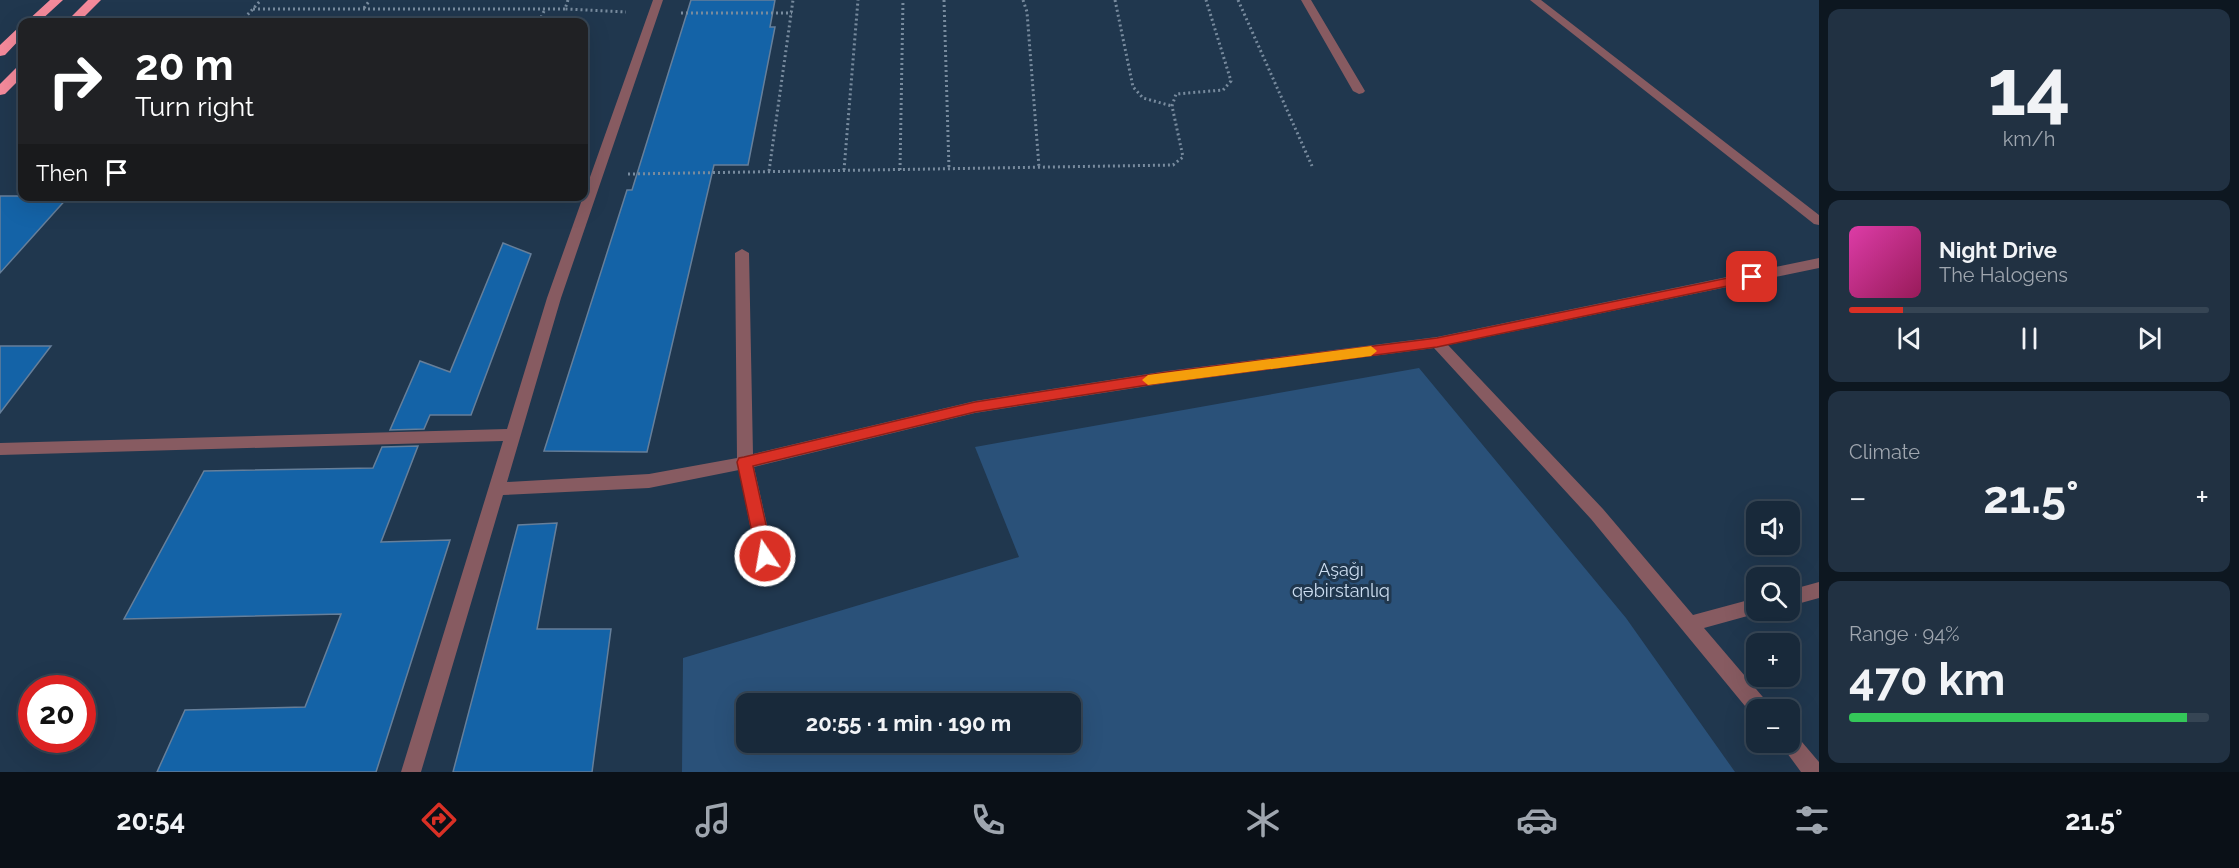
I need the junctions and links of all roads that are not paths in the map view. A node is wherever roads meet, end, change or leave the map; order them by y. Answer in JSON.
{"nodes":[{"id":1,"x":57,"y":0,"type":"edge"},
{"id":2,"x":95,"y":0,"type":"edge"},
{"id":3,"x":658,"y":0,"type":"edge"},
{"id":4,"x":1306,"y":0,"type":"edge"},
{"id":5,"x":1535,"y":0,"type":"edge"},
{"id":6,"x":37,"y":18,"type":"edge"},
{"id":7,"x":76,"y":18,"type":"edge"},
{"id":8,"x":18,"y":35,"type":"edge"},
{"id":9,"x":0,"y":52,"type":"edge"},
{"id":10,"x":18,"y":74,"type":"edge"},
{"id":11,"x":0,"y":91,"type":"edge"},
{"id":12,"x":1359,"y":91,"type":"dead end"},
{"id":13,"x":588,"y":201,"type":"edge"},
{"id":14,"x":588,"y":201,"type":"edge"},
{"id":15,"x":1819,"y":221,"type":"edge"},
{"id":16,"x":742,"y":253,"type":"dead end"},
{"id":17,"x":1819,"y":263,"type":"edge"},
{"id":18,"x":1437,"y":342,"type":"junction"},
{"id":19,"x":514,"y":435,"type":"junction"},
{"id":20,"x":0,"y":449,"type":"edge"},
{"id":21,"x":744,"y":462,"type":"junction"},
{"id":22,"x":496,"y":489,"type":"junction"},
{"id":23,"x":765,"y":556,"type":"dead end"},
{"id":24,"x":1819,"y":590,"type":"edge"},
{"id":25,"x":1800,"y":595,"type":"edge"},
{"id":26,"x":1746,"y":609,"type":"edge"},
{"id":27,"x":1689,"y":624,"type":"junction"},
{"id":28,"x":1752,"y":699,"type":"edge"},
{"id":29,"x":1798,"y":753,"type":"edge"},
{"id":30,"x":411,"y":772,"type":"edge"},
{"id":31,"x":1814,"y":772,"type":"edge"}],
"edges":[{"from":1,"to":6,"type":"highway"},
{"from":2,"to":7,"type":"highway"},
{"from":3,"to":13,"type":"street"},
{"from":4,"to":12,"type":"street"},
{"from":5,"to":15,"type":"street"},
{"from":8,"to":9,"type":"highway"},
{"from":10,"to":11,"type":"highway"},
{"from":14,"to":19,"type":"street"},
{"from":16,"to":21,"type":"street"},
{"from":17,"to":18,"type":"street"},
{"from":18,"to":21,"type":"street"},
{"from":18,"to":27,"type":"street"},
{"from":19,"to":20,"type":"street"},
{"from":19,"to":22,"type":"street"},
{"from":21,"to":22,"type":"street"},
{"from":21,"to":23,"type":"street"},
{"from":22,"to":30,"type":"street"},
{"from":24,"to":25,"type":"street"},
{"from":26,"to":27,"type":"street"},
{"from":27,"to":28,"type":"street"},
{"from":29,"to":31,"type":"street"}]}
